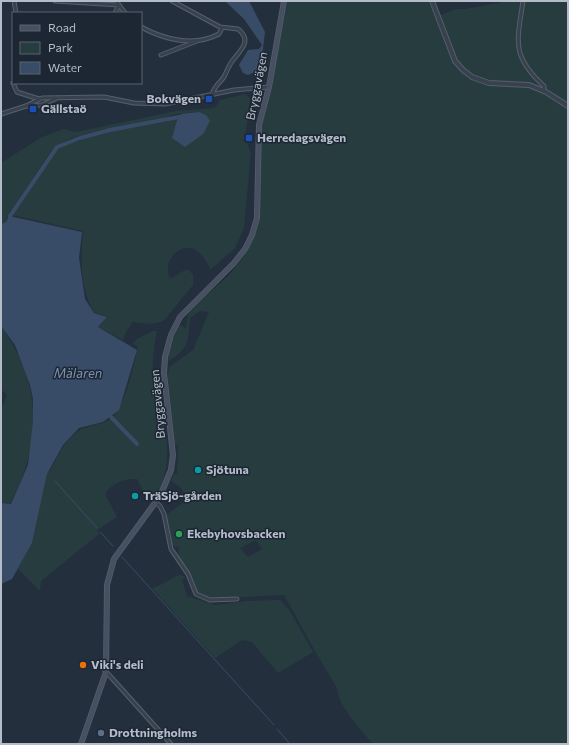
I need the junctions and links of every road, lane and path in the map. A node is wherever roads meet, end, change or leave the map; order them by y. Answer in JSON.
{"nodes":[{"id":1,"x":14,"y":1,"type":"edge"},
{"id":2,"x":56,"y":1,"type":"edge"},
{"id":3,"x":116,"y":1,"type":"edge"},
{"id":4,"x":172,"y":1,"type":"edge"},
{"id":5,"x":284,"y":1,"type":"edge"},
{"id":6,"x":432,"y":1,"type":"edge"},
{"id":7,"x":523,"y":1,"type":"edge"},
{"id":8,"x":119,"y":5,"type":"junction"},
{"id":9,"x":16,"y":12,"type":"edge"},
{"id":10,"x":116,"y":12,"type":"edge"},
{"id":11,"x":124,"y":12,"type":"edge"},
{"id":12,"x":142,"y":27,"type":"edge"},
{"id":13,"x":222,"y":28,"type":"junction"},
{"id":14,"x":197,"y":41,"type":"junction"},
{"id":15,"x":161,"y":55,"type":"dead end"},
{"id":16,"x":14,"y":84,"type":"edge"},
{"id":17,"x":268,"y":87,"type":"junction"},
{"id":18,"x":544,"y":91,"type":"junction"},
{"id":19,"x":212,"y":95,"type":"junction"},
{"id":20,"x":39,"y":99,"type":"junction"},
{"id":21,"x":55,"y":99,"type":"junction"},
{"id":22,"x":26,"y":106,"type":"junction"},
{"id":23,"x":568,"y":106,"type":"edge"},
{"id":24,"x":1,"y":114,"type":"edge"},
{"id":25,"x":155,"y":502,"type":"junction"},
{"id":26,"x":237,"y":599,"type":"dead end"},
{"id":27,"x":102,"y":666,"type":"dead end"},
{"id":28,"x":106,"y":672,"type":"junction"},
{"id":29,"x":81,"y":744,"type":"edge"},
{"id":30,"x":171,"y":744,"type":"edge"}],
"edges":[{"from":1,"to":9,"type":"street"},
{"from":2,"to":8,"type":"street"},
{"from":3,"to":8,"type":"street"},
{"from":4,"to":13,"type":"street"},
{"from":5,"to":17,"type":"main road","name":"Bryggavägen"},
{"from":6,"to":18,"type":"street"},
{"from":7,"to":18,"type":"street"},
{"from":8,"to":10,"type":"street"},
{"from":8,"to":11,"type":"street"},
{"from":12,"to":14,"type":"street"},
{"from":13,"to":14,"type":"street"},
{"from":13,"to":19,"type":"street"},
{"from":14,"to":15,"type":"street"},
{"from":16,"to":20,"type":"street"},
{"from":17,"to":19,"type":"street"},
{"from":17,"to":25,"type":"main road","name":"Bryggavägen"},
{"from":18,"to":23,"type":"street"},
{"from":19,"to":21,"type":"street"},
{"from":20,"to":21,"type":"street"},
{"from":20,"to":22,"type":"street"},
{"from":21,"to":22,"type":"street"},
{"from":22,"to":24,"type":"street"},
{"from":25,"to":26,"type":"street"},
{"from":25,"to":28,"type":"main road","name":"Bryggavägen"},
{"from":27,"to":28,"type":"street"},
{"from":28,"to":29,"type":"main road","name":"Bryggavägen"},
{"from":28,"to":30,"type":"street"}]}
